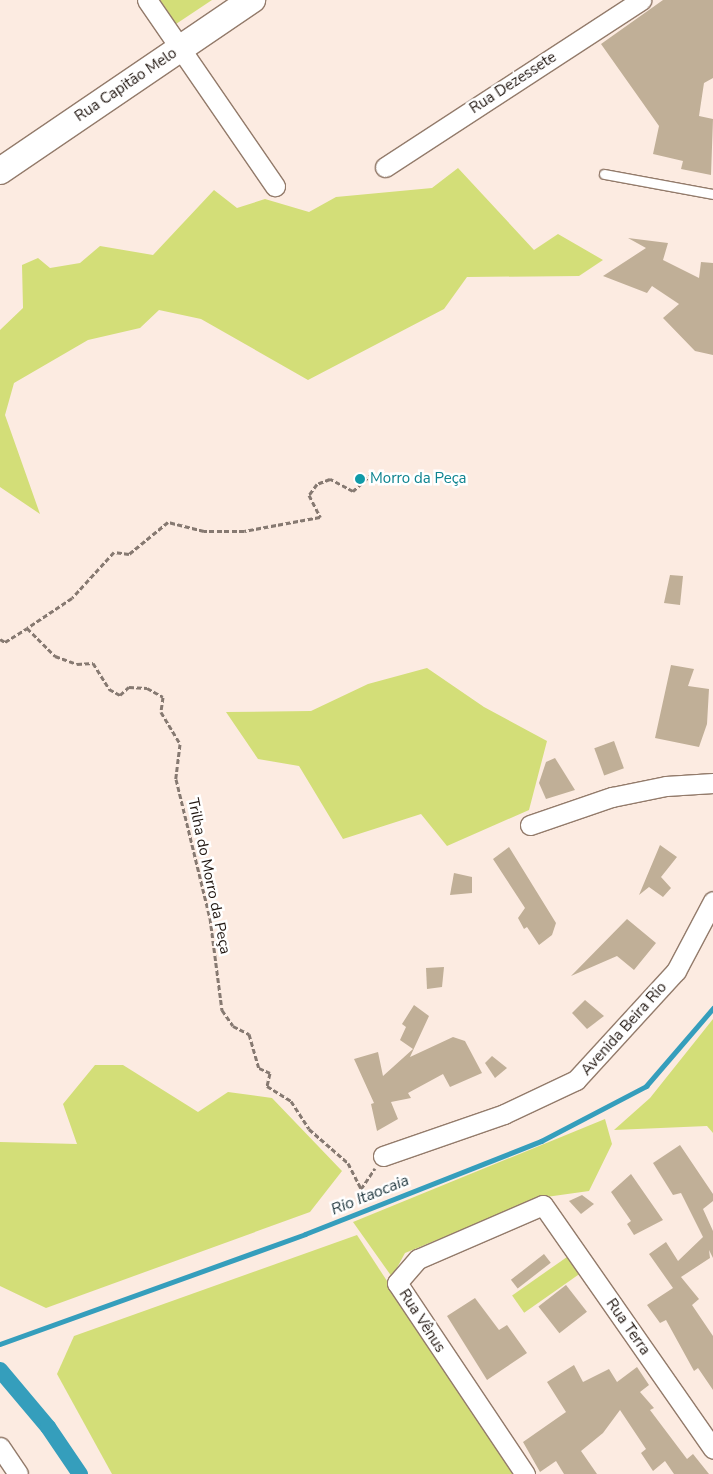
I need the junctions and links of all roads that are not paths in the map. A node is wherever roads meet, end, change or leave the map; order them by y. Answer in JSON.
{"nodes":[{"id":1,"x":147,"y":0,"type":"edge"},
{"id":2,"x":252,"y":0,"type":"edge"},
{"id":3,"x":641,"y":0,"type":"edge"},
{"id":4,"x":180,"y":48,"type":"junction"},
{"id":5,"x":385,"y":167,"type":"dead end"},
{"id":6,"x":0,"y":171,"type":"edge"},
{"id":7,"x":604,"y":174,"type":"dead end"},
{"id":8,"x":275,"y":186,"type":"dead end"},
{"id":9,"x":713,"y":194,"type":"edge"},
{"id":10,"x":713,"y":783,"type":"edge"},
{"id":11,"x":530,"y":825,"type":"dead end"},
{"id":12,"x":713,"y":901,"type":"edge"},
{"id":13,"x":383,"y":1156,"type":"road end"},
{"id":14,"x":543,"y":1205,"type":"joint"},
{"id":15,"x":0,"y":1447,"type":"edge"},
{"id":16,"x":713,"y":1449,"type":"edge"},
{"id":17,"x":18,"y":1474,"type":"edge"},
{"id":18,"x":525,"y":1474,"type":"edge"}],
"edges":[{"from":1,"to":4,"type":"street"},
{"from":2,"to":4,"type":"main road","name":"Rua Capitão Melo"},
{"from":3,"to":5,"type":"street","name":"Rua Dezessete"},
{"from":4,"to":6,"type":"main road","name":"Rua Capitão Melo"},
{"from":4,"to":8,"type":"street"},
{"from":7,"to":9,"type":"lane"},
{"from":10,"to":11,"type":"street"},
{"from":12,"to":13,"type":"street","name":"Avenida Beira Rio"},
{"from":14,"to":16,"type":"street","name":"Rua Terra"},
{"from":14,"to":18,"type":"street","name":"Rua Vênus"},
{"from":15,"to":17,"type":"street"}]}
